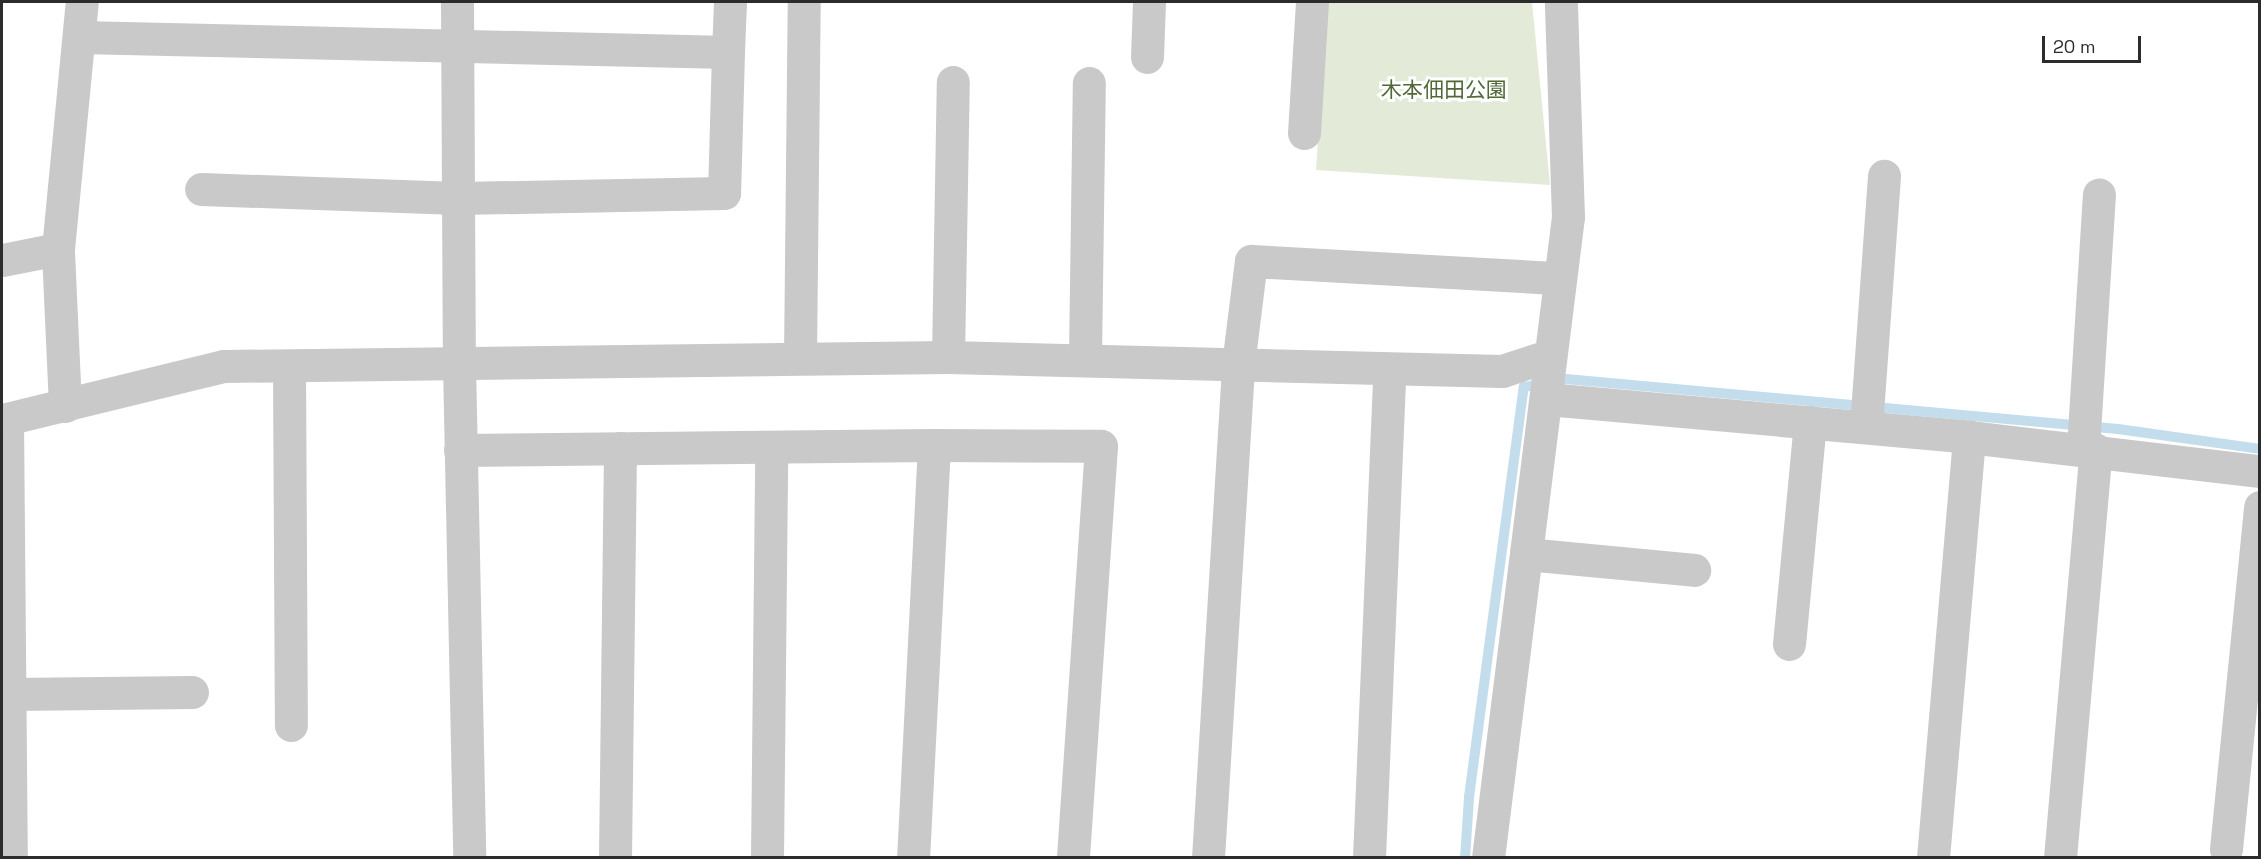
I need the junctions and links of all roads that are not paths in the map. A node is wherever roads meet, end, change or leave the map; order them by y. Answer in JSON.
{"nodes":[{"id":1,"x":82,"y":2,"type":"edge"},
{"id":2,"x":456,"y":2,"type":"edge"},
{"id":3,"x":730,"y":2,"type":"edge"},
{"id":4,"x":804,"y":2,"type":"edge"},
{"id":5,"x":1149,"y":2,"type":"edge"},
{"id":6,"x":1312,"y":2,"type":"edge"},
{"id":7,"x":1561,"y":2,"type":"edge"},
{"id":8,"x":79,"y":37,"type":"junction"},
{"id":9,"x":457,"y":44,"type":"junction"},
{"id":10,"x":728,"y":52,"type":"junction"},
{"id":11,"x":1147,"y":57,"type":"dead end"},
{"id":12,"x":953,"y":82,"type":"dead end"},
{"id":13,"x":1089,"y":83,"type":"dead end"},
{"id":14,"x":1304,"y":133,"type":"dead end"},
{"id":15,"x":1884,"y":176,"type":"dead end"},
{"id":16,"x":201,"y":189,"type":"dead end"},
{"id":17,"x":2100,"y":195,"type":"dead end"},
{"id":18,"x":458,"y":198,"type":"junction"},
{"id":19,"x":58,"y":249,"type":"junction"},
{"id":20,"x":2,"y":260,"type":"edge"},
{"id":21,"x":1559,"y":278,"type":"junction"},
{"id":22,"x":948,"y":357,"type":"junction"},
{"id":23,"x":800,"y":358,"type":"junction"},
{"id":24,"x":1085,"y":358,"type":"junction"},
{"id":25,"x":459,"y":364,"type":"junction"},
{"id":26,"x":1238,"y":365,"type":"junction"},
{"id":27,"x":289,"y":366,"type":"junction"},
{"id":28,"x":1389,"y":371,"type":"junction"},
{"id":29,"x":1548,"y":378,"type":"junction"},
{"id":30,"x":65,"y":406,"type":"junction"},
{"id":31,"x":1867,"y":407,"type":"junction"},
{"id":32,"x":4,"y":419,"type":"edge"},
{"id":33,"x":1810,"y":422,"type":"junction"},
{"id":34,"x":2087,"y":435,"type":"junction"},
{"id":35,"x":1969,"y":437,"type":"junction"},
{"id":36,"x":934,"y":445,"type":"junction"},
{"id":37,"x":771,"y":447,"type":"junction"},
{"id":38,"x":620,"y":448,"type":"junction"},
{"id":39,"x":460,"y":450,"type":"junction"},
{"id":40,"x":2259,"y":471,"type":"edge"},
{"id":41,"x":2259,"y":507,"type":"edge"},
{"id":42,"x":1526,"y":554,"type":"junction"},
{"id":43,"x":1694,"y":570,"type":"dead end"},
{"id":44,"x":1789,"y":644,"type":"dead end"},
{"id":45,"x":192,"y":692,"type":"dead end"},
{"id":46,"x":11,"y":694,"type":"junction"},
{"id":47,"x":291,"y":724,"type":"dead end"},
{"id":48,"x":2226,"y":849,"type":"dead end"},
{"id":49,"x":11,"y":858,"type":"edge"},
{"id":50,"x":469,"y":858,"type":"edge"},
{"id":51,"x":615,"y":858,"type":"edge"},
{"id":52,"x":767,"y":858,"type":"edge"},
{"id":53,"x":913,"y":858,"type":"edge"},
{"id":54,"x":1073,"y":858,"type":"edge"},
{"id":55,"x":1208,"y":858,"type":"edge"},
{"id":56,"x":1369,"y":858,"type":"edge"},
{"id":57,"x":1488,"y":858,"type":"edge"},
{"id":58,"x":1933,"y":858,"type":"edge"},
{"id":59,"x":2061,"y":858,"type":"edge"}],
"edges":[{"from":1,"to":8,"type":"street"},
{"from":2,"to":9,"type":"street"},
{"from":3,"to":10,"type":"street"},
{"from":4,"to":23,"type":"street"},
{"from":5,"to":11,"type":"street"},
{"from":6,"to":14,"type":"street"},
{"from":7,"to":21,"type":"street"},
{"from":8,"to":9,"type":"street"},
{"from":8,"to":19,"type":"street"},
{"from":9,"to":10,"type":"street"},
{"from":9,"to":18,"type":"street"},
{"from":10,"to":18,"type":"street"},
{"from":12,"to":22,"type":"street"},
{"from":13,"to":24,"type":"street"},
{"from":15,"to":31,"type":"street"},
{"from":16,"to":18,"type":"street"},
{"from":17,"to":34,"type":"street"},
{"from":18,"to":25,"type":"street"},
{"from":19,"to":20,"type":"street"},
{"from":19,"to":30,"type":"street"},
{"from":21,"to":26,"type":"street"},
{"from":21,"to":29,"type":"street"},
{"from":22,"to":23,"type":"street"},
{"from":22,"to":24,"type":"street"},
{"from":23,"to":25,"type":"street"},
{"from":24,"to":26,"type":"street"},
{"from":25,"to":27,"type":"street"},
{"from":25,"to":39,"type":"street"},
{"from":26,"to":28,"type":"street"},
{"from":26,"to":55,"type":"street"},
{"from":27,"to":30,"type":"street"},
{"from":27,"to":47,"type":"street"},
{"from":28,"to":29,"type":"street"},
{"from":28,"to":56,"type":"street"},
{"from":29,"to":33,"type":"street"},
{"from":29,"to":42,"type":"street"},
{"from":30,"to":32,"type":"street"},
{"from":31,"to":33,"type":"street"},
{"from":31,"to":35,"type":"street"},
{"from":32,"to":46,"type":"street"},
{"from":33,"to":44,"type":"street"},
{"from":34,"to":35,"type":"street"},
{"from":34,"to":40,"type":"street"},
{"from":34,"to":59,"type":"street"},
{"from":35,"to":58,"type":"street"},
{"from":36,"to":37,"type":"street"},
{"from":36,"to":53,"type":"street"},
{"from":36,"to":54,"type":"street"},
{"from":37,"to":38,"type":"street"},
{"from":37,"to":52,"type":"street"},
{"from":38,"to":39,"type":"street"},
{"from":38,"to":51,"type":"street"},
{"from":39,"to":50,"type":"street"},
{"from":41,"to":48,"type":"street"},
{"from":42,"to":43,"type":"street"},
{"from":42,"to":57,"type":"street"},
{"from":45,"to":46,"type":"street"},
{"from":46,"to":49,"type":"street"}]}
